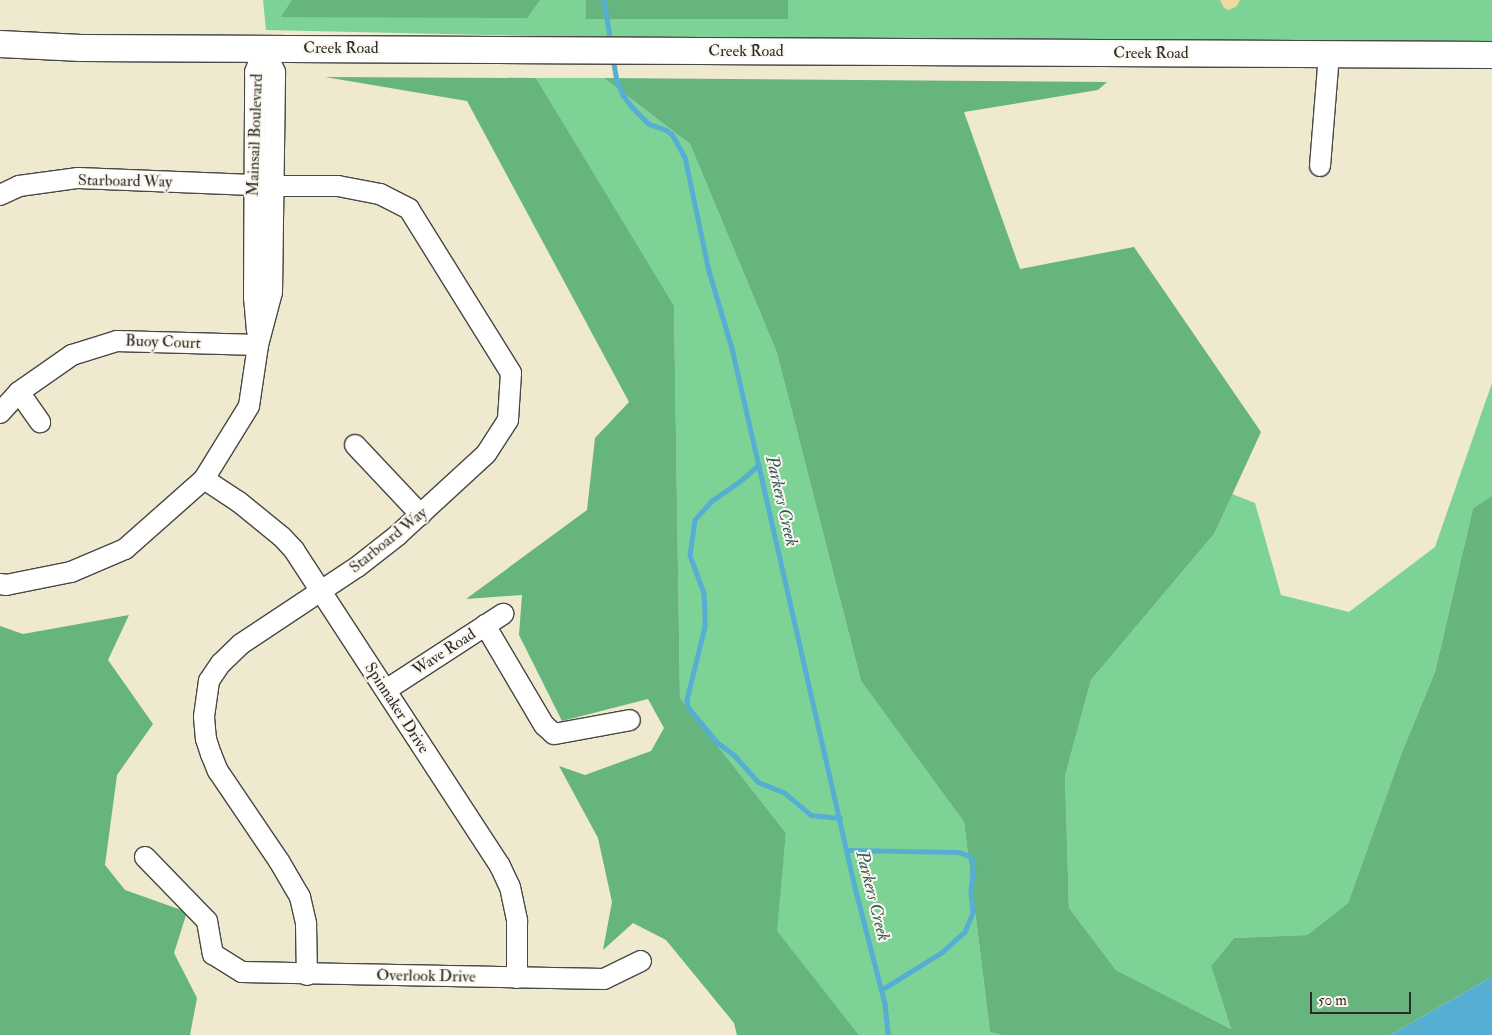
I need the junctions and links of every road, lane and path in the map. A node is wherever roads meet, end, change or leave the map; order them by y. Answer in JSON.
{"nodes":[{"id":1,"x":0,"y":44,"type":"edge"},
{"id":2,"x":264,"y":48,"type":"junction"},
{"id":3,"x":1329,"y":54,"type":"junction"},
{"id":4,"x":1492,"y":55,"type":"edge"},
{"id":5,"x":1320,"y":166,"type":"dead end"},
{"id":6,"x":253,"y":184,"type":"junction"},
{"id":7,"x":274,"y":186,"type":"junction"},
{"id":8,"x":0,"y":195,"type":"edge"},
{"id":9,"x":258,"y":345,"type":"junction"},
{"id":10,"x":19,"y":392,"type":"junction"},
{"id":11,"x":0,"y":413,"type":"edge"},
{"id":12,"x":40,"y":422,"type":"dead end"},
{"id":13,"x":355,"y":445,"type":"dead end"},
{"id":14,"x":204,"y":479,"type":"junction"},
{"id":15,"x":421,"y":515,"type":"junction"},
{"id":16,"x":0,"y":584,"type":"edge"},
{"id":17,"x":320,"y":591,"type":"junction"},
{"id":18,"x":503,"y":614,"type":"dead end"},
{"id":19,"x":485,"y":625,"type":"junction"},
{"id":20,"x":386,"y":690,"type":"junction"},
{"id":21,"x":630,"y":720,"type":"dead end"},
{"id":22,"x":145,"y":857,"type":"dead end"},
{"id":23,"x":641,"y":961,"type":"dead end"},
{"id":24,"x":307,"y":975,"type":"junction"},
{"id":25,"x":517,"y":978,"type":"junction"}],
"edges":[{"from":1,"to":2,"type":"main road","name":"Creek Road"},
{"from":2,"to":3,"type":"main road","name":"Creek Road"},
{"from":2,"to":6,"type":"street","name":"Mainsail Boulevard"},
{"from":2,"to":7,"type":"street","name":"Mainsail Boulevard"},
{"from":3,"to":4,"type":"main road","name":"Creek Road"},
{"from":3,"to":5,"type":"street"},
{"from":6,"to":8,"type":"street","name":"Starboard Way"},
{"from":6,"to":9,"type":"street","name":"Mainsail Boulevard"},
{"from":7,"to":9,"type":"street","name":"Mainsail Boulevard"},
{"from":7,"to":15,"type":"street","name":"Starboard Way"},
{"from":9,"to":10,"type":"street","name":"Buoy Court"},
{"from":9,"to":14,"type":"street","name":"Mainsail Boulevard"},
{"from":10,"to":11,"type":"street","name":"Buoy Court"},
{"from":10,"to":12,"type":"street"},
{"from":13,"to":15,"type":"street"},
{"from":14,"to":16,"type":"street","name":"Mainsail Boulevard"},
{"from":14,"to":17,"type":"street","name":"Spinnaker Drive"},
{"from":15,"to":17,"type":"street","name":"Starboard Way"},
{"from":17,"to":20,"type":"street","name":"Spinnaker Drive"},
{"from":17,"to":24,"type":"street","name":"Starboard Way"},
{"from":18,"to":19,"type":"street","name":"Wave Road"},
{"from":19,"to":20,"type":"street","name":"Wave Road"},
{"from":19,"to":21,"type":"street"},
{"from":20,"to":25,"type":"street","name":"Spinnaker Drive"},
{"from":22,"to":24,"type":"street","name":"Overlook Drive"},
{"from":23,"to":25,"type":"street","name":"Overlook Drive"},
{"from":24,"to":25,"type":"street","name":"Overlook Drive"}]}
